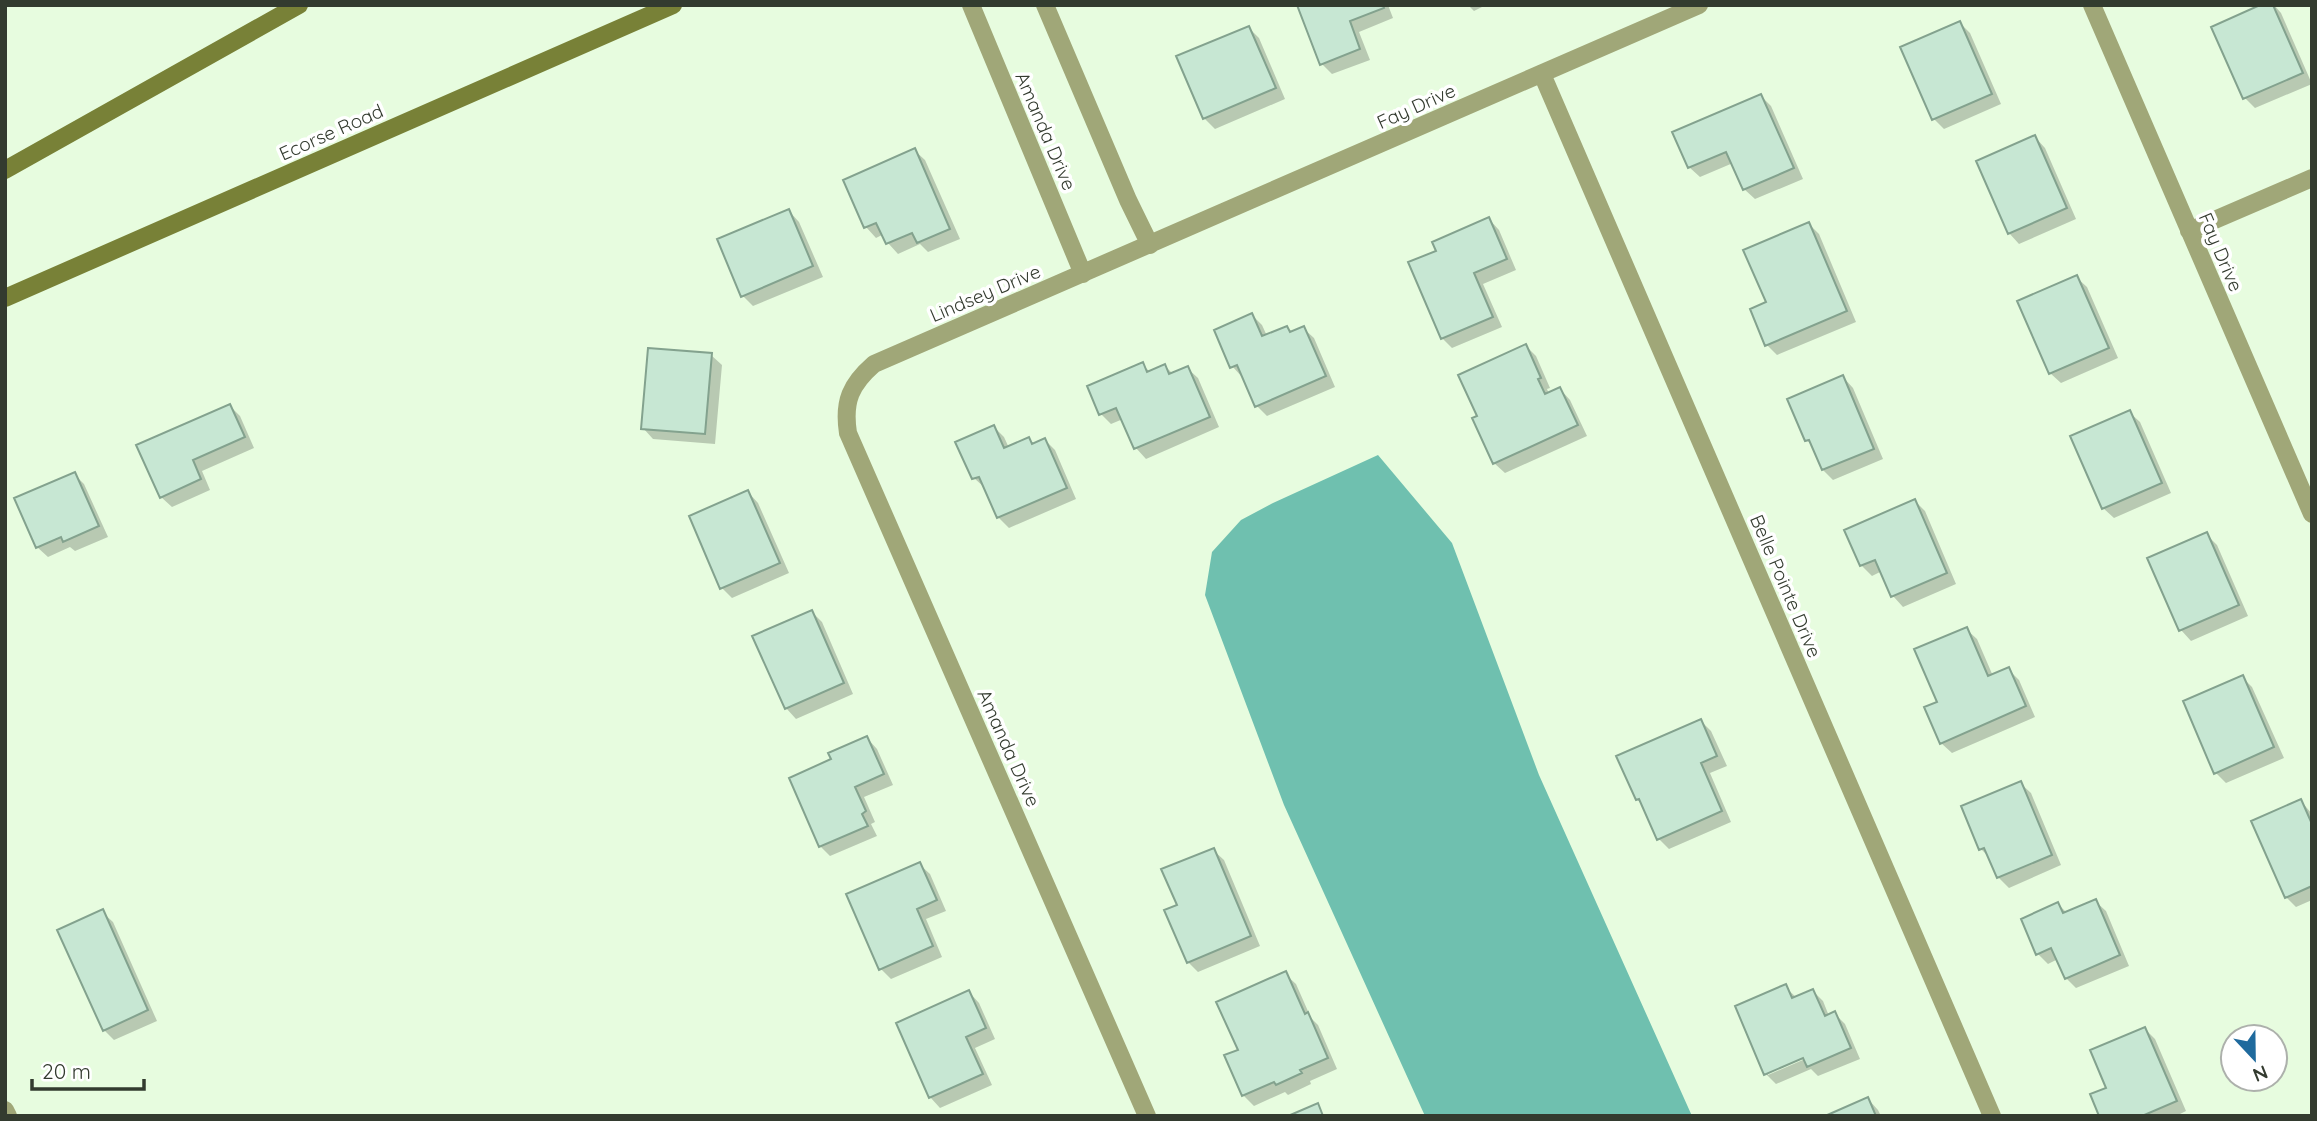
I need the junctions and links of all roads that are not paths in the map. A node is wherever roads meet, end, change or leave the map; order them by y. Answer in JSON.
{"nodes":[{"id":1,"x":299,"y":5,"type":"edge"},
{"id":2,"x":673,"y":5,"type":"edge"},
{"id":3,"x":971,"y":5,"type":"edge"},
{"id":4,"x":1045,"y":5,"type":"edge"},
{"id":5,"x":1699,"y":5,"type":"edge"},
{"id":6,"x":2091,"y":5,"type":"edge"},
{"id":7,"x":1542,"y":74,"type":"junction"},
{"id":8,"x":5,"y":170,"type":"edge"},
{"id":9,"x":2312,"y":178,"type":"edge"},
{"id":10,"x":2189,"y":231,"type":"junction"},
{"id":11,"x":1150,"y":245,"type":"junction"},
{"id":12,"x":1083,"y":274,"type":"junction"},
{"id":13,"x":5,"y":298,"type":"edge"},
{"id":14,"x":849,"y":395,"type":"joint"},
{"id":15,"x":2312,"y":514,"type":"edge"},
{"id":16,"x":5,"y":1110,"type":"edge"},
{"id":17,"x":8,"y":1116,"type":"edge"},
{"id":18,"x":1147,"y":1116,"type":"edge"},
{"id":19,"x":1992,"y":1116,"type":"edge"}],
"edges":[{"from":1,"to":8,"type":"main road"},
{"from":2,"to":13,"type":"main road","name":"Ecorse Road"},
{"from":3,"to":12,"type":"street","name":"Amanda Drive"},
{"from":4,"to":11,"type":"street"},
{"from":5,"to":7,"type":"street","name":"Fay Drive"},
{"from":6,"to":10,"type":"street","name":"Fay Drive"},
{"from":7,"to":11,"type":"street","name":"Fay Drive"},
{"from":7,"to":19,"type":"street","name":"Belle Pointe Drive"},
{"from":9,"to":10,"type":"street"},
{"from":10,"to":15,"type":"street","name":"Fay Drive"},
{"from":11,"to":12,"type":"street","name":"Lindsey Drive"},
{"from":12,"to":14,"type":"street","name":"Lindsey Drive"},
{"from":14,"to":18,"type":"street","name":"Amanda Drive"},
{"from":16,"to":17,"type":"street"}]}
